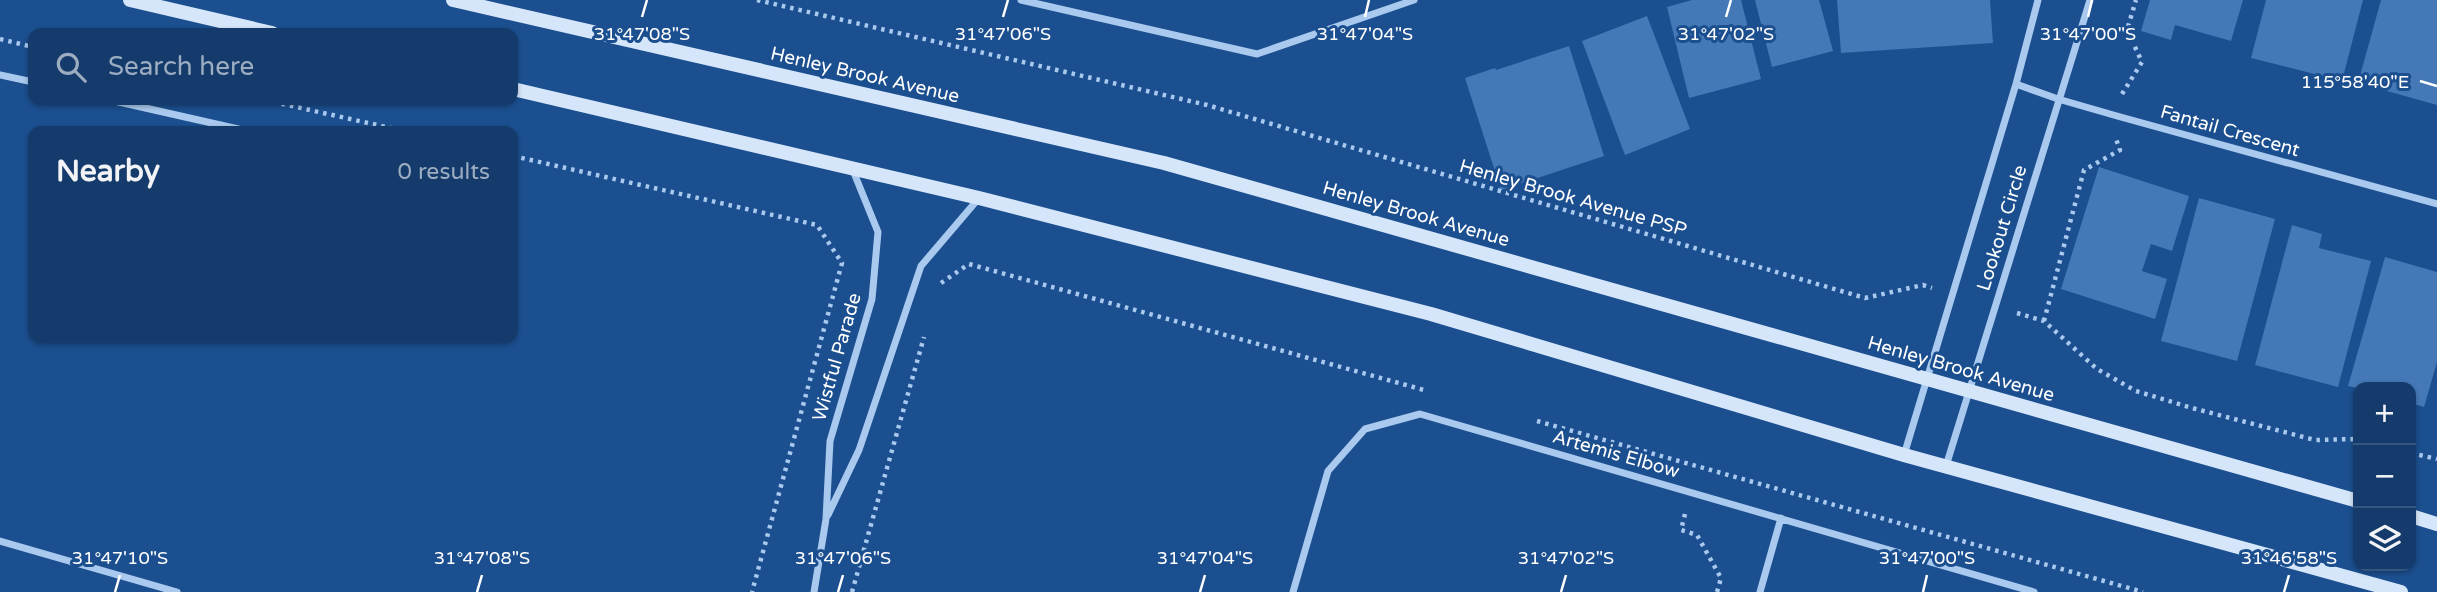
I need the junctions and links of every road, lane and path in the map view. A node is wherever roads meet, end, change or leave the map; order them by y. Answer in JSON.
{"nodes":[{"id":1,"x":130,"y":0,"type":"edge"},
{"id":2,"x":453,"y":0,"type":"edge"},
{"id":3,"x":757,"y":0,"type":"edge"},
{"id":4,"x":1021,"y":0,"type":"edge"},
{"id":5,"x":1414,"y":0,"type":"edge"},
{"id":6,"x":2038,"y":0,"type":"edge"},
{"id":7,"x":2090,"y":0,"type":"edge"},
{"id":8,"x":2136,"y":0,"type":"edge"},
{"id":9,"x":250,"y":28,"type":"edge"},
{"id":10,"x":0,"y":39,"type":"edge"},
{"id":11,"x":28,"y":46,"type":"edge"},
{"id":12,"x":0,"y":75,"type":"edge"},
{"id":13,"x":28,"y":81,"type":"edge"},
{"id":14,"x":2016,"y":84,"type":"junction"},
{"id":15,"x":518,"y":90,"type":"edge"},
{"id":16,"x":2058,"y":99,"type":"junction"},
{"id":17,"x":132,"y":105,"type":"edge"},
{"id":18,"x":287,"y":105,"type":"edge"},
{"id":19,"x":2117,"y":116,"type":"junction"},
{"id":20,"x":225,"y":126,"type":"edge"},
{"id":21,"x":382,"y":126,"type":"edge"},
{"id":22,"x":518,"y":157,"type":"edge"},
{"id":23,"x":852,"y":167,"type":"junction"},
{"id":24,"x":979,"y":198,"type":"junction"},
{"id":25,"x":2437,"y":204,"type":"edge"},
{"id":26,"x":1952,"y":294,"type":"junction"},
{"id":27,"x":1995,"y":306,"type":"junction"},
{"id":28,"x":2044,"y":321,"type":"junction"},
{"id":29,"x":1926,"y":379,"type":"junction"},
{"id":30,"x":1969,"y":391,"type":"junction"},
{"id":31,"x":2353,"y":439,"type":"edge"},
{"id":32,"x":2416,"y":454,"type":"edge"},
{"id":33,"x":1904,"y":455,"type":"junction"},
{"id":34,"x":2437,"y":459,"type":"edge"},
{"id":35,"x":1699,"y":466,"type":"dead end"},
{"id":36,"x":1946,"y":466,"type":"junction"},
{"id":37,"x":1691,"y":492,"type":"junction"},
{"id":38,"x":2353,"y":500,"type":"edge"},
{"id":39,"x":1782,"y":518,"type":"junction"},
{"id":40,"x":2416,"y":518,"type":"edge"},
{"id":41,"x":826,"y":519,"type":"junction"},
{"id":42,"x":2437,"y":524,"type":"edge"},
{"id":43,"x":0,"y":541,"type":"edge"},
{"id":44,"x":177,"y":592,"type":"edge"},
{"id":45,"x":752,"y":592,"type":"edge"},
{"id":46,"x":814,"y":592,"type":"edge"},
{"id":47,"x":1293,"y":592,"type":"edge"},
{"id":48,"x":1717,"y":592,"type":"edge"},
{"id":49,"x":1760,"y":592,"type":"edge"},
{"id":50,"x":2034,"y":592,"type":"edge"},
{"id":51,"x":2401,"y":592,"type":"edge"}],
"edges":[{"from":1,"to":9,"type":"main road"},
{"from":2,"to":29,"type":"main road","name":"Henley Brook Avenue"},
{"from":3,"to":26,"type":"path","name":"Henley Brook Avenue PSP"},
{"from":4,"to":5,"type":"street"},
{"from":6,"to":14,"type":"street","name":"Lookout Circle"},
{"from":7,"to":16,"type":"street","name":"Lookout Circle"},
{"from":8,"to":19,"type":"path"},
{"from":10,"to":11,"type":"path"},
{"from":12,"to":13,"type":"street"},
{"from":14,"to":16,"type":"street","name":"Fantail Crescent"},
{"from":14,"to":26,"type":"street","name":"Lookout Circle"},
{"from":15,"to":23,"type":"main road"},
{"from":16,"to":19,"type":"street","name":"Fantail Crescent"},
{"from":16,"to":27,"type":"street","name":"Lookout Circle"},
{"from":17,"to":20,"type":"street"},
{"from":18,"to":21,"type":"path"},
{"from":19,"to":25,"type":"street","name":"Fantail Crescent"},
{"from":19,"to":28,"type":"path"},
{"from":22,"to":45,"type":"path"},
{"from":23,"to":24,"type":"main road"},
{"from":23,"to":41,"type":"street","name":"Wistful Parade"},
{"from":24,"to":33,"type":"main road"},
{"from":24,"to":41,"type":"street","name":"Wistful Parade"},
{"from":26,"to":29,"type":"street","name":"Lookout Circle"},
{"from":27,"to":28,"type":"path"},
{"from":27,"to":30,"type":"street","name":"Lookout Circle"},
{"from":28,"to":31,"type":"path"},
{"from":29,"to":30,"type":"main road","name":"Henley Brook Avenue"},
{"from":29,"to":33,"type":"street","name":"Lookout Circle"},
{"from":30,"to":36,"type":"street","name":"Lookout Circle"},
{"from":30,"to":38,"type":"main road","name":"Henley Brook Avenue"},
{"from":32,"to":34,"type":"path"},
{"from":33,"to":36,"type":"main road"},
{"from":35,"to":37,"type":"path"},
{"from":36,"to":51,"type":"main road"},
{"from":37,"to":39,"type":"street","name":"Artemis Elbow"},
{"from":37,"to":47,"type":"street","name":"Artemis Elbow"},
{"from":37,"to":48,"type":"path"},
{"from":39,"to":49,"type":"street"},
{"from":39,"to":50,"type":"street","name":"Artemis Elbow"},
{"from":40,"to":42,"type":"main road"},
{"from":41,"to":46,"type":"street","name":"Wistful Parade"},
{"from":43,"to":44,"type":"street"}]}
